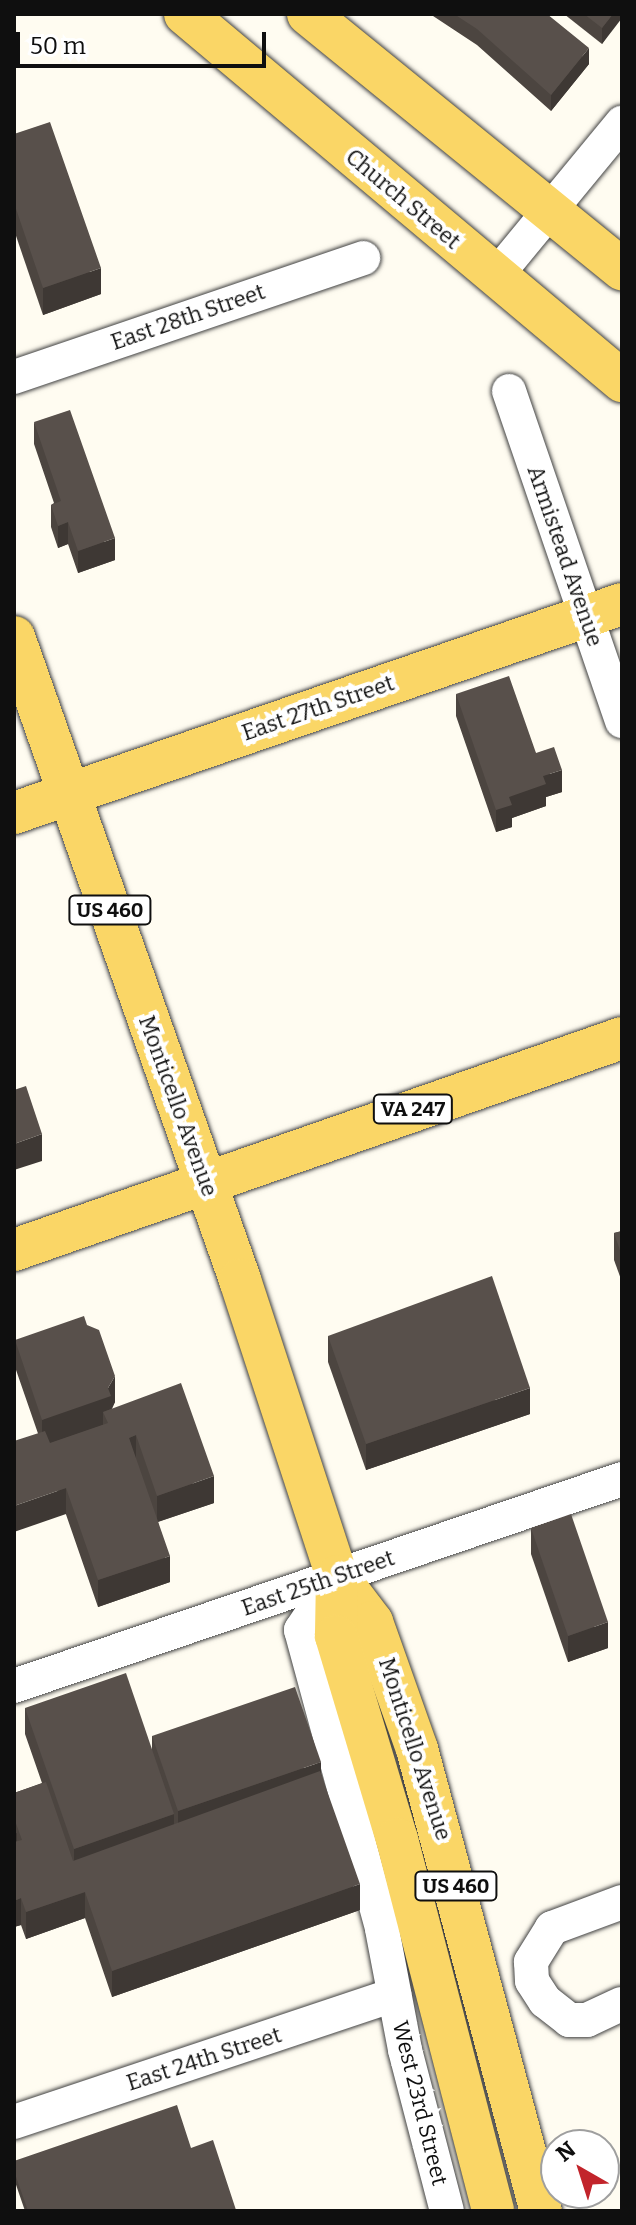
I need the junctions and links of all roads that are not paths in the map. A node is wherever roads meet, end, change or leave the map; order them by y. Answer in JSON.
{"nodes":[{"id":1,"x":185,"y":14,"type":"edge"},
{"id":2,"x":308,"y":14,"type":"edge"},
{"id":3,"x":622,"y":123,"type":"edge"},
{"id":4,"x":550,"y":211,"type":"junction"},
{"id":5,"x":363,"y":258,"type":"dead end"},
{"id":6,"x":622,"y":269,"type":"edge"},
{"id":7,"x":495,"y":277,"type":"junction"},
{"id":8,"x":14,"y":377,"type":"edge"},
{"id":9,"x":622,"y":381,"type":"edge"},
{"id":10,"x":509,"y":391,"type":"dead end"},
{"id":11,"x":604,"y":610,"type":"edge"},
{"id":12,"x":14,"y":637,"type":"edge"},
{"id":13,"x":622,"y":721,"type":"edge"},
{"id":14,"x":71,"y":793,"type":"junction"},
{"id":15,"x":14,"y":813,"type":"edge"},
{"id":16,"x":622,"y":1038,"type":"edge"},
{"id":17,"x":205,"y":1182,"type":"junction"},
{"id":18,"x":14,"y":1250,"type":"edge"},
{"id":19,"x":622,"y":1479,"type":"edge"},
{"id":20,"x":337,"y":1576,"type":"junction"},
{"id":21,"x":14,"y":1686,"type":"edge"},
{"id":22,"x":622,"y":1902,"type":"edge"},
{"id":23,"x":394,"y":1995,"type":"junction"},
{"id":24,"x":622,"y":2004,"type":"edge"},
{"id":25,"x":14,"y":2122,"type":"edge"},
{"id":26,"x":447,"y":2211,"type":"edge"},
{"id":27,"x":493,"y":2211,"type":"edge"},
{"id":28,"x":541,"y":2211,"type":"edge"}],
"edges":[{"from":1,"to":7,"type":"main road","name":"Church Street"},
{"from":2,"to":4,"type":"main road"},
{"from":3,"to":4,"type":"street"},
{"from":4,"to":6,"type":"main road"},
{"from":4,"to":7,"type":"street"},
{"from":5,"to":8,"type":"street","name":"East 28th Street"},
{"from":7,"to":9,"type":"main road","name":"Church Street"},
{"from":10,"to":11,"type":"street","name":"Armistead Avenue"},
{"from":11,"to":13,"type":"street","name":"Armistead Avenue"},
{"from":11,"to":14,"type":"main road","name":"East 27th Street"},
{"from":12,"to":14,"type":"main road","name":"Monticello Avenue","number":"US 460"},
{"from":14,"to":15,"type":"main road","name":"East 27th Street"},
{"from":14,"to":17,"type":"main road","name":"Monticello Avenue","number":"US 460"},
{"from":16,"to":17,"type":"main road","number":"VA 247"},
{"from":17,"to":18,"type":"main road","number":"VA 247"},
{"from":17,"to":20,"type":"main road","name":"Monticello Avenue","number":"US 460"},
{"from":19,"to":20,"type":"street","name":"East 25th Street"},
{"from":20,"to":21,"type":"street","name":"East 25th Street"},
{"from":20,"to":23,"type":"street","name":"West 23rd Street"},
{"from":20,"to":27,"type":"main road","name":"Monticello Avenue","number":"US 460"},
{"from":20,"to":28,"type":"main road","name":"Monticello Avenue","number":"US 460"},
{"from":22,"to":24,"type":"street"},
{"from":23,"to":25,"type":"street","name":"East 24th Street"},
{"from":23,"to":26,"type":"street","name":"West 23rd Street"}]}
